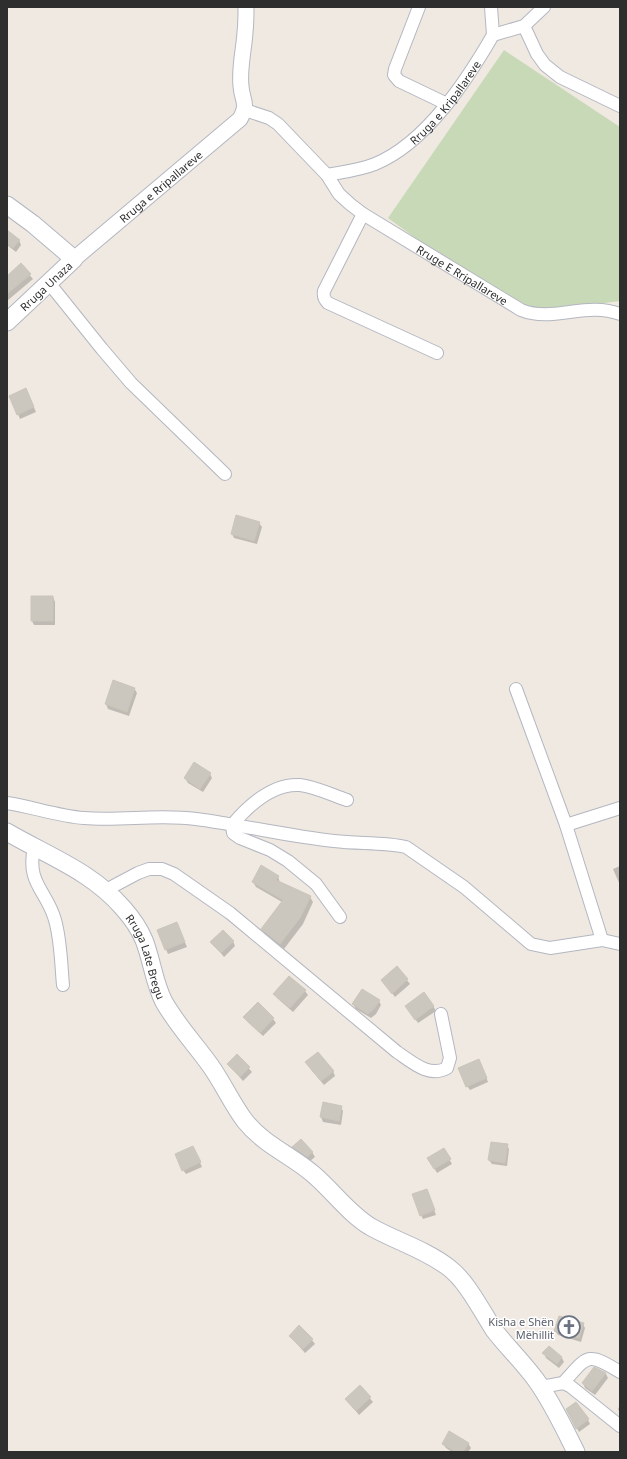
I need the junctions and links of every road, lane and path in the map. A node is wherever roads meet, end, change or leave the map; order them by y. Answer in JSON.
{"nodes":[{"id":1,"x":246,"y":7,"type":"edge"},
{"id":2,"x":419,"y":7,"type":"edge"},
{"id":3,"x":491,"y":7,"type":"edge"},
{"id":4,"x":544,"y":7,"type":"edge"},
{"id":5,"x":524,"y":26,"type":"junction"},
{"id":6,"x":493,"y":35,"type":"junction"},
{"id":7,"x":447,"y":104,"type":"junction"},
{"id":8,"x":620,"y":106,"type":"edge"},
{"id":9,"x":245,"y":110,"type":"junction"},
{"id":10,"x":327,"y":175,"type":"junction"},
{"id":11,"x":7,"y":205,"type":"edge"},
{"id":12,"x":363,"y":214,"type":"junction"},
{"id":13,"x":74,"y":259,"type":"junction"},
{"id":14,"x":49,"y":283,"type":"junction"},
{"id":15,"x":620,"y":314,"type":"edge"},
{"id":16,"x":7,"y":322,"type":"edge"},
{"id":17,"x":436,"y":353,"type":"dead end"},
{"id":18,"x":226,"y":474,"type":"dead end"},
{"id":19,"x":516,"y":689,"type":"dead end"},
{"id":20,"x":348,"y":800,"type":"dead end"},
{"id":21,"x":7,"y":803,"type":"edge"},
{"id":22,"x":620,"y":808,"type":"edge"},
{"id":23,"x":232,"y":825,"type":"junction"},
{"id":24,"x":566,"y":825,"type":"junction"},
{"id":25,"x":7,"y":832,"type":"edge"},
{"id":26,"x":34,"y":848,"type":"junction"},
{"id":27,"x":106,"y":890,"type":"junction"},
{"id":28,"x":340,"y":917,"type":"dead end"},
{"id":29,"x":602,"y":940,"type":"junction"},
{"id":30,"x":620,"y":944,"type":"edge"},
{"id":31,"x":63,"y":985,"type":"dead end"},
{"id":32,"x":441,"y":1014,"type":"dead end"},
{"id":33,"x":620,"y":1372,"type":"edge"},
{"id":34,"x":562,"y":1383,"type":"junction"},
{"id":35,"x":541,"y":1387,"type":"junction"},
{"id":36,"x":620,"y":1426,"type":"edge"},
{"id":37,"x":576,"y":1452,"type":"edge"}],
"edges":[{"from":1,"to":9,"type":"street"},
{"from":2,"to":7,"type":"street"},
{"from":3,"to":6,"type":"street"},
{"from":4,"to":5,"type":"street"},
{"from":5,"to":6,"type":"street"},
{"from":5,"to":8,"type":"street"},
{"from":6,"to":7,"type":"street","name":"Rruga e Kripallareve"},
{"from":7,"to":10,"type":"street","name":"Rruga e Kripallareve"},
{"from":9,"to":10,"type":"street"},
{"from":9,"to":13,"type":"street","name":"Rruga e Rripallareve"},
{"from":10,"to":12,"type":"street","name":"Rruge E Rripallareve"},
{"from":11,"to":13,"type":"main road","name":"Rruga Unaza"},
{"from":12,"to":15,"type":"street","name":"Rruge E Rripallareve"},
{"from":12,"to":17,"type":"street"},
{"from":13,"to":14,"type":"main road","name":"Rruga Unaza"},
{"from":14,"to":16,"type":"main road","name":"Rruga Unaza"},
{"from":14,"to":18,"type":"street"},
{"from":19,"to":24,"type":"street"},
{"from":20,"to":23,"type":"street"},
{"from":21,"to":23,"type":"street"},
{"from":22,"to":24,"type":"street"},
{"from":23,"to":28,"type":"street"},
{"from":23,"to":29,"type":"street"},
{"from":24,"to":29,"type":"street"},
{"from":25,"to":26,"type":"main road","name":"Rruga Late Bregu"},
{"from":26,"to":27,"type":"main road","name":"Rruga Late Bregu"},
{"from":26,"to":31,"type":"street"},
{"from":27,"to":32,"type":"street"},
{"from":27,"to":35,"type":"main road","name":"Rruga Late Bregu"},
{"from":29,"to":30,"type":"street"},
{"from":33,"to":34,"type":"street"},
{"from":34,"to":35,"type":"street"},
{"from":34,"to":36,"type":"street"},
{"from":35,"to":37,"type":"main road","name":"Rruga Late Bregu"}]}
